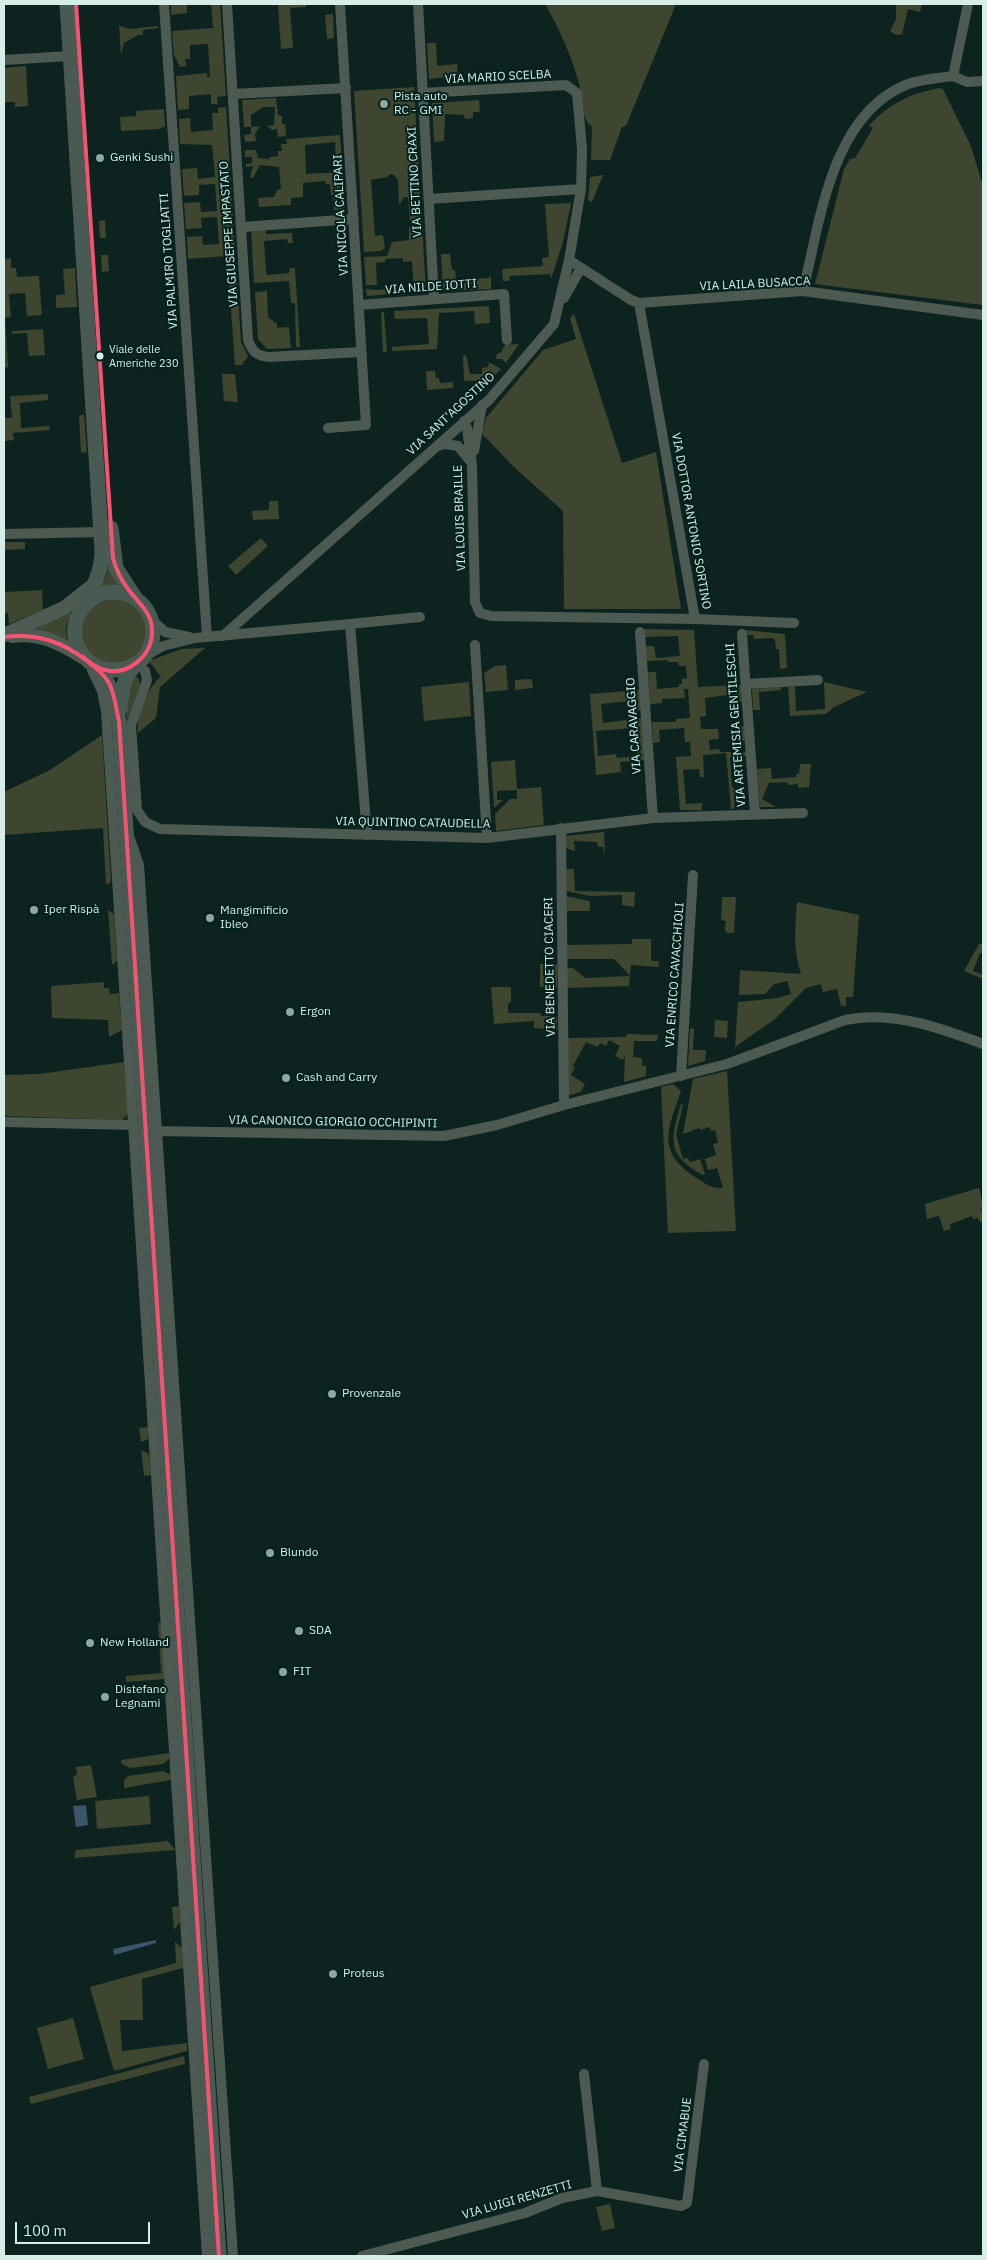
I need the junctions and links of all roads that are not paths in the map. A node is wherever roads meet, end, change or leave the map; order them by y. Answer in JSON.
{"nodes":[{"id":1,"x":66,"y":4,"type":"edge"},
{"id":2,"x":76,"y":4,"type":"edge"},
{"id":3,"x":164,"y":4,"type":"edge"},
{"id":4,"x":228,"y":4,"type":"edge"},
{"id":5,"x":340,"y":4,"type":"edge"},
{"id":6,"x":418,"y":4,"type":"edge"},
{"id":7,"x":968,"y":4,"type":"edge"},
{"id":8,"x":70,"y":56,"type":"junction"},
{"id":9,"x":4,"y":60,"type":"edge"},
{"id":10,"x":953,"y":76,"type":"junction"},
{"id":11,"x":983,"y":81,"type":"edge"},
{"id":12,"x":346,"y":88,"type":"junction"},
{"id":13,"x":573,"y":88,"type":"joint"},
{"id":14,"x":423,"y":93,"type":"junction"},
{"id":15,"x":233,"y":94,"type":"junction"},
{"id":16,"x":581,"y":190,"type":"junction"},
{"id":17,"x":429,"y":199,"type":"junction"},
{"id":18,"x":354,"y":219,"type":"junction"},
{"id":19,"x":242,"y":227,"type":"junction"},
{"id":20,"x":569,"y":260,"type":"junction"},
{"id":21,"x":581,"y":268,"type":"junction"},
{"id":22,"x":802,"y":291,"type":"junction"},
{"id":23,"x":434,"y":299,"type":"junction"},
{"id":24,"x":639,"y":303,"type":"junction"},
{"id":25,"x":359,"y":305,"type":"junction"},
{"id":26,"x":560,"y":305,"type":"junction"},
{"id":27,"x":983,"y":315,"type":"edge"},
{"id":28,"x":507,"y":340,"type":"dead end"},
{"id":29,"x":361,"y":352,"type":"junction"},
{"id":30,"x":482,"y":405,"type":"junction"},
{"id":31,"x":464,"y":421,"type":"junction"},
{"id":32,"x":328,"y":428,"type":"dead end"},
{"id":33,"x":433,"y":449,"type":"junction"},
{"id":34,"x":472,"y":464,"type":"junction"},
{"id":35,"x":101,"y":532,"type":"junction"},
{"id":36,"x":4,"y":534,"type":"edge"},
{"id":37,"x":87,"y":598,"type":"junction"},
{"id":38,"x":136,"y":599,"type":"junction"},
{"id":39,"x":480,"y":613,"type":"joint"},
{"id":40,"x":420,"y":617,"type":"dead end"},
{"id":41,"x":695,"y":619,"type":"junction"},
{"id":42,"x":151,"y":620,"type":"junction"},
{"id":43,"x":794,"y":623,"type":"dead end"},
{"id":44,"x":350,"y":624,"type":"junction"},
{"id":45,"x":640,"y":632,"type":"dead end"},
{"id":46,"x":742,"y":634,"type":"dead end"},
{"id":47,"x":4,"y":636,"type":"edge"},
{"id":48,"x":223,"y":636,"type":"junction"},
{"id":49,"x":208,"y":637,"type":"junction"},
{"id":50,"x":195,"y":638,"type":"junction"},
{"id":51,"x":475,"y":645,"type":"dead end"},
{"id":52,"x":90,"y":662,"type":"junction"},
{"id":53,"x":142,"y":664,"type":"junction"},
{"id":54,"x":818,"y":680,"type":"dead end"},
{"id":55,"x":746,"y":684,"type":"junction"},
{"id":56,"x":119,"y":721,"type":"junction"},
{"id":57,"x":802,"y":813,"type":"dead end"},
{"id":58,"x":755,"y":814,"type":"junction"},
{"id":59,"x":652,"y":818,"type":"junction"},
{"id":60,"x":125,"y":828,"type":"junction"},
{"id":61,"x":561,"y":828,"type":"junction"},
{"id":62,"x":367,"y":835,"type":"junction"},
{"id":63,"x":488,"y":838,"type":"junction"},
{"id":64,"x":693,"y":875,"type":"dead end"},
{"id":65,"x":983,"y":1044,"type":"edge"},
{"id":66,"x":681,"y":1076,"type":"junction"},
{"id":67,"x":564,"y":1105,"type":"junction"},
{"id":68,"x":4,"y":1122,"type":"edge"},
{"id":69,"x":133,"y":1125,"type":"junction"},
{"id":70,"x":158,"y":1131,"type":"junction"},
{"id":71,"x":704,"y":2064,"type":"dead end"},
{"id":72,"x":584,"y":2074,"type":"dead end"},
{"id":73,"x":598,"y":2191,"type":"junction"},
{"id":74,"x":681,"y":2206,"type":"joint"},
{"id":75,"x":207,"y":2256,"type":"edge"},
{"id":76,"x":219,"y":2256,"type":"edge"},
{"id":77,"x":233,"y":2256,"type":"edge"},
{"id":78,"x":362,"y":2256,"type":"edge"}],
"edges":[{"from":1,"to":8,"type":"main road"},
{"from":2,"to":38,"type":"main road"},
{"from":3,"to":49,"type":"street","name":"VIA PALMIRO TOGLIATTI"},
{"from":4,"to":15,"type":"street","name":"VIA GIUSEPPE IMPASTATO"},
{"from":5,"to":12,"type":"street","name":"VIA NICOLA CALIPARI"},
{"from":6,"to":14,"type":"street","name":"VIA BETTINO CRAXI"},
{"from":7,"to":10,"type":"street"},
{"from":8,"to":9,"type":"street"},
{"from":8,"to":35,"type":"main road"},
{"from":10,"to":11,"type":"street"},
{"from":10,"to":22,"type":"street"},
{"from":12,"to":15,"type":"street"},
{"from":12,"to":18,"type":"street","name":"VIA NICOLA CALIPARI"},
{"from":13,"to":14,"type":"street","name":"VIA MARIO SCELBA"},
{"from":13,"to":16,"type":"street","name":"VIA SANT'AGOSTINO"},
{"from":14,"to":17,"type":"street","name":"VIA BETTINO CRAXI"},
{"from":15,"to":19,"type":"street","name":"VIA GIUSEPPE IMPASTATO"},
{"from":16,"to":17,"type":"street"},
{"from":16,"to":20,"type":"street","name":"VIA SANT'AGOSTINO"},
{"from":17,"to":23,"type":"street","name":"VIA BETTINO CRAXI"},
{"from":18,"to":19,"type":"street"},
{"from":18,"to":25,"type":"street","name":"VIA NICOLA CALIPARI"},
{"from":19,"to":29,"type":"street","name":"VIA GIUSEPPE IMPASTATO"},
{"from":20,"to":21,"type":"street"},
{"from":20,"to":26,"type":"street","name":"VIA SANT'AGOSTINO"},
{"from":21,"to":24,"type":"street"},
{"from":21,"to":26,"type":"street"},
{"from":22,"to":24,"type":"street","name":"VIA LAILA BUSACCA"},
{"from":22,"to":27,"type":"street","name":"VIA LAILA BUSACCA"},
{"from":23,"to":25,"type":"street","name":"VIA NILDE IOTTI"},
{"from":23,"to":28,"type":"street","name":"VIA NILDE IOTTI"},
{"from":24,"to":41,"type":"street","name":"VIA DOTTOR ANTONIO SORTINO"},
{"from":25,"to":29,"type":"street","name":"VIA NICOLA CALIPARI"},
{"from":26,"to":30,"type":"street","name":"VIA SANT'AGOSTINO"},
{"from":29,"to":32,"type":"street","name":"VIA NICOLA CALIPARI"},
{"from":30,"to":31,"type":"street","name":"VIA SANT'AGOSTINO"},
{"from":30,"to":34,"type":"street"},
{"from":31,"to":33,"type":"street","name":"VIA SANT'AGOSTINO"},
{"from":31,"to":34,"type":"street","name":"VIA LOUIS BRAILLE"},
{"from":33,"to":34,"type":"street"},
{"from":33,"to":48,"type":"street","name":"VIA SANT'AGOSTINO"},
{"from":34,"to":39,"type":"street","name":"VIA LOUIS BRAILLE"},
{"from":35,"to":36,"type":"street"},
{"from":35,"to":37,"type":"main road"},
{"from":37,"to":38,"type":"main road"},
{"from":37,"to":47,"type":"main road"},
{"from":37,"to":52,"type":"main road"},
{"from":38,"to":42,"type":"main road"},
{"from":39,"to":41,"type":"street","name":"VIA DOTTOR ANTONIO SORTINO"},
{"from":40,"to":44,"type":"street"},
{"from":41,"to":43,"type":"street"},
{"from":42,"to":50,"type":"street"},
{"from":42,"to":53,"type":"main road"},
{"from":44,"to":48,"type":"street"},
{"from":44,"to":62,"type":"street"},
{"from":45,"to":59,"type":"street","name":"VIA CARAVAGGIO"},
{"from":46,"to":55,"type":"street","name":"VIA ARTEMISIA GENTILESCHI"},
{"from":47,"to":52,"type":"main road"},
{"from":48,"to":49,"type":"street"},
{"from":49,"to":50,"type":"street"},
{"from":50,"to":53,"type":"street"},
{"from":51,"to":63,"type":"street"},
{"from":52,"to":53,"type":"main road"},
{"from":52,"to":56,"type":"main road"},
{"from":52,"to":69,"type":"street"},
{"from":53,"to":56,"type":"main road"},
{"from":53,"to":62,"type":"street","name":"VIA QUINTINO CATAUDELLA"},
{"from":54,"to":55,"type":"street"},
{"from":55,"to":58,"type":"street","name":"VIA ARTEMISIA GENTILESCHI"},
{"from":56,"to":60,"type":"main road"},
{"from":57,"to":58,"type":"street","name":"VIA QUINTINO CATAUDELLA"},
{"from":58,"to":59,"type":"street","name":"VIA QUINTINO CATAUDELLA"},
{"from":59,"to":61,"type":"street","name":"VIA QUINTINO CATAUDELLA"},
{"from":60,"to":70,"type":"street"},
{"from":60,"to":76,"type":"main road"},
{"from":61,"to":63,"type":"street","name":"VIA QUINTINO CATAUDELLA"},
{"from":61,"to":67,"type":"street","name":"VIA BENEDETTO CIACERI"},
{"from":62,"to":63,"type":"street","name":"VIA QUINTINO CATAUDELLA"},
{"from":64,"to":66,"type":"street","name":"VIA ENRICO CAVACCHIOLI"},
{"from":65,"to":66,"type":"street","name":"VIA CANONICO GIORGIO OCCHIPINTI"},
{"from":66,"to":67,"type":"street","name":"VIA CANONICO GIORGIO OCCHIPINTI"},
{"from":67,"to":70,"type":"street","name":"VIA CANONICO GIORGIO OCCHIPINTI"},
{"from":68,"to":69,"type":"street"},
{"from":69,"to":75,"type":"street"},
{"from":70,"to":77,"type":"street"},
{"from":71,"to":74,"type":"street","name":"VIA CIMABUE"},
{"from":72,"to":73,"type":"street"},
{"from":73,"to":74,"type":"street","name":"VIA LUIGI RENZETTI"},
{"from":73,"to":78,"type":"street","name":"VIA LUIGI RENZETTI"}]}
